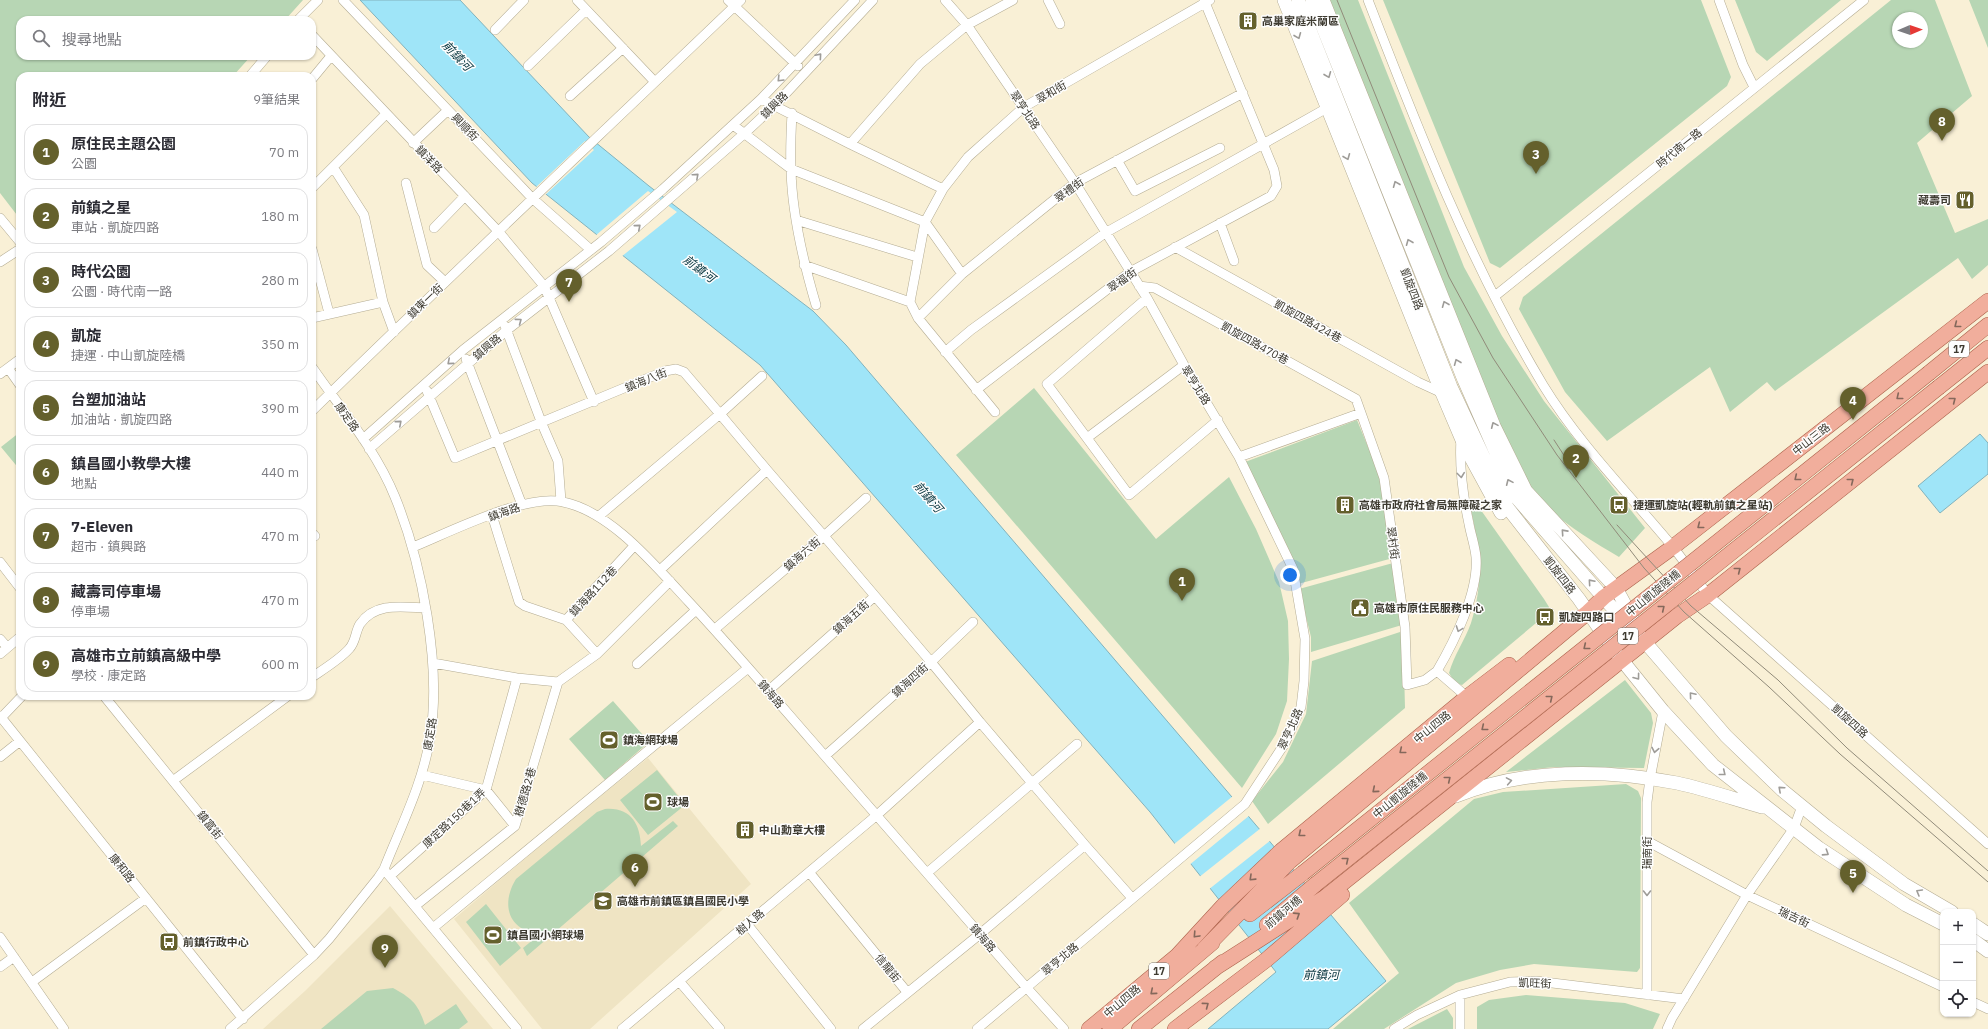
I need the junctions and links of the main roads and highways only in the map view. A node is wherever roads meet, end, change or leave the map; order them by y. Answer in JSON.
{"nodes":[{"id":1,"x":1988,"y":301,"type":"edge"},
{"id":2,"x":1988,"y":326,"type":"edge"},
{"id":3,"x":1988,"y":348,"type":"edge"},
{"id":4,"x":1988,"y":372,"type":"edge"},
{"id":5,"x":1673,"y":548,"type":"joint"},
{"id":6,"x":1588,"y":612,"type":"junction"},
{"id":7,"x":1623,"y":659,"type":"junction"},
{"id":8,"x":1286,"y":856,"type":"junction"},
{"id":9,"x":1303,"y":873,"type":"joint"},
{"id":10,"x":1316,"y":884,"type":"joint"},
{"id":11,"x":1326,"y":902,"type":"junction"},
{"id":12,"x":1235,"y":921,"type":"junction"},
{"id":13,"x":1251,"y":941,"type":"junction"},
{"id":14,"x":1089,"y":1029,"type":"edge"},
{"id":15,"x":1110,"y":1029,"type":"edge"},
{"id":16,"x":1139,"y":1029,"type":"edge"},
{"id":17,"x":1175,"y":1029,"type":"edge"}],
"edges":[{"from":1,"to":5,"type":"main road","name":"中山三路","number":"17","one_way":true},
{"from":2,"to":9,"type":"main road","name":"中山凱旋陸橋","number":"17","one_way":true,"bridge":true},
{"from":10,"to":3,"type":"main road","name":"中山凱旋陸橋","number":"17","one_way":true,"bridge":true},
{"from":7,"to":4,"type":"main road","number":"17","one_way":true},
{"from":5,"to":6,"type":"main road","name":"中山四路","number":"17"},
{"from":6,"to":8,"type":"main road","name":"中山四路","number":"17","one_way":true},
{"from":6,"to":8,"type":"main road","name":"中山四路","number":"17","one_way":true},
{"from":7,"to":11,"type":"main road","number":"17"},
{"from":7,"to":11,"type":"main road","number":"17"},
{"from":8,"to":12,"type":"main road","number":"17"},
{"from":8,"to":14,"type":"main road","name":"中山四路","number":"17","one_way":true},
{"from":9,"to":12,"type":"main road","name":"前鎮河橋","number":"17"},
{"from":10,"to":13,"type":"main road","name":"前鎮河橋","number":"17"},
{"from":13,"to":11,"type":"main road","name":"前鎮河橋","number":"17","one_way":true},
{"from":17,"to":11,"type":"main road","number":"17","one_way":true},
{"from":12,"to":15,"type":"main road","name":"中山四路","number":"17","one_way":true},
{"from":13,"to":16,"type":"main road","number":"17"}]}
